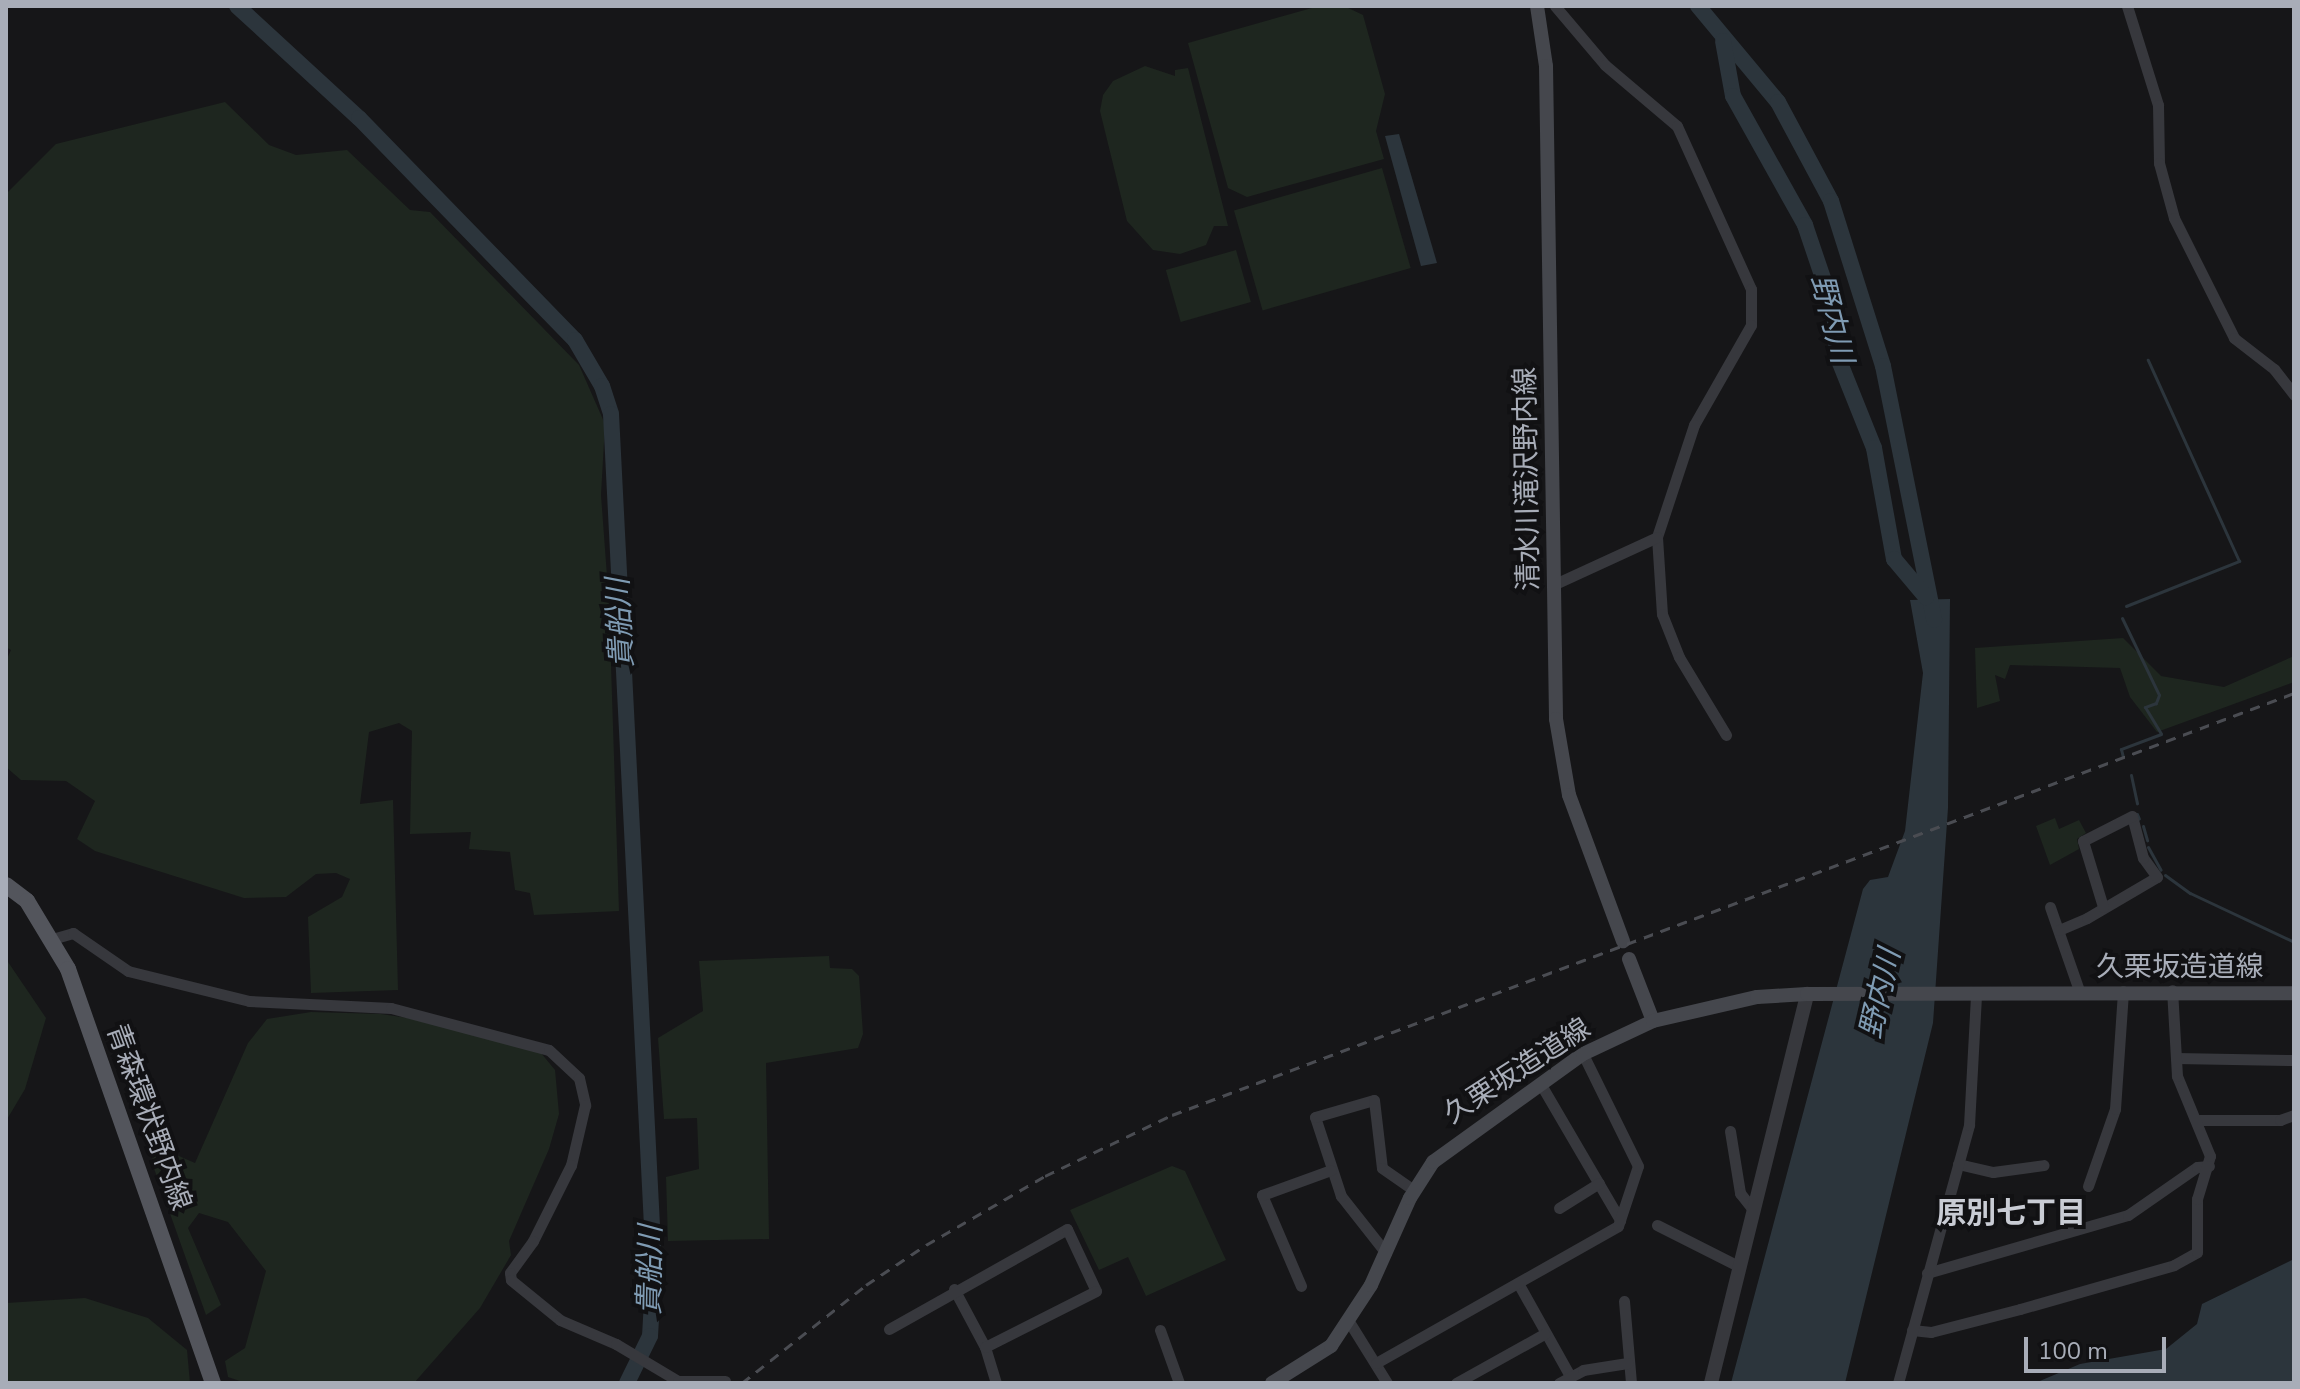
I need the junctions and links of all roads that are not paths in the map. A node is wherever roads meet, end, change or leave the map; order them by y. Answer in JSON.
{"nodes":[{"id":1,"x":1537,"y":6,"type":"edge"},
{"id":2,"x":1555,"y":6,"type":"edge"},
{"id":3,"x":2127,"y":6,"type":"edge"},
{"id":4,"x":2294,"y":395,"type":"edge"},
{"id":5,"x":1657,"y":537,"type":"junction"},
{"id":6,"x":1555,"y":584,"type":"junction"},
{"id":7,"x":1726,"y":735,"type":"dead end"},
{"id":8,"x":6,"y":885,"type":"edge"},
{"id":9,"x":2050,"y":907,"type":"dead end"},
{"id":10,"x":2103,"y":907,"type":"junction"},
{"id":11,"x":2059,"y":930,"type":"junction"},
{"id":12,"x":52,"y":939,"type":"junction"},
{"id":13,"x":1623,"y":941,"type":"dead end"},
{"id":14,"x":1629,"y":959,"type":"dead end"},
{"id":15,"x":2172,"y":990,"type":"junction"},
{"id":16,"x":2123,"y":991,"type":"junction"},
{"id":17,"x":2080,"y":993,"type":"junction"},
{"id":18,"x":2294,"y":993,"type":"edge"},
{"id":19,"x":1814,"y":994,"type":"junction"},
{"id":20,"x":1976,"y":995,"type":"junction"},
{"id":21,"x":1653,"y":1021,"type":"junction"},
{"id":22,"x":1583,"y":1054,"type":"junction"},
{"id":23,"x":2176,"y":1058,"type":"junction"},
{"id":24,"x":2294,"y":1060,"type":"edge"},
{"id":25,"x":1540,"y":1083,"type":"junction"},
{"id":26,"x":2294,"y":1115,"type":"edge"},
{"id":27,"x":2198,"y":1120,"type":"junction"},
{"id":28,"x":1730,"y":1131,"type":"dead end"},
{"id":29,"x":1958,"y":1164,"type":"junction"},
{"id":30,"x":2044,"y":1165,"type":"dead end"},
{"id":31,"x":2209,"y":1166,"type":"junction"},
{"id":32,"x":1331,"y":1170,"type":"junction"},
{"id":33,"x":1599,"y":1183,"type":"junction"},
{"id":34,"x":2088,"y":1186,"type":"dead end"},
{"id":35,"x":1414,"y":1190,"type":"junction"},
{"id":36,"x":1559,"y":1208,"type":"dead end"},
{"id":37,"x":1754,"y":1211,"type":"junction"},
{"id":38,"x":1620,"y":1220,"type":"junction"},
{"id":39,"x":1657,"y":1225,"type":"dead end"},
{"id":40,"x":1386,"y":1253,"type":"junction"},
{"id":41,"x":1740,"y":1267,"type":"junction"},
{"id":42,"x":1927,"y":1273,"type":"junction"},
{"id":43,"x":1518,"y":1283,"type":"junction"},
{"id":44,"x":1301,"y":1286,"type":"dead end"},
{"id":45,"x":954,"y":1289,"type":"junction"},
{"id":46,"x":1624,"y":1301,"type":"dead end"},
{"id":47,"x":1348,"y":1320,"type":"junction"},
{"id":48,"x":889,"y":1329,"type":"dead end"},
{"id":49,"x":1160,"y":1330,"type":"dead end"},
{"id":50,"x":1912,"y":1330,"type":"junction"},
{"id":51,"x":1544,"y":1334,"type":"junction"},
{"id":52,"x":985,"y":1347,"type":"junction"},
{"id":53,"x":1376,"y":1363,"type":"junction"},
{"id":54,"x":1627,"y":1363,"type":"junction"},
{"id":55,"x":1570,"y":1376,"type":"junction"},
{"id":56,"x":721,"y":1382,"type":"edge"},
{"id":57,"x":213,"y":1383,"type":"edge"},
{"id":58,"x":996,"y":1383,"type":"edge"},
{"id":59,"x":1179,"y":1383,"type":"edge"},
{"id":60,"x":1274,"y":1383,"type":"edge"},
{"id":61,"x":1387,"y":1383,"type":"edge"},
{"id":62,"x":1456,"y":1383,"type":"edge"},
{"id":63,"x":1559,"y":1383,"type":"edge"},
{"id":64,"x":1631,"y":1383,"type":"edge"},
{"id":65,"x":1711,"y":1383,"type":"edge"},
{"id":66,"x":1898,"y":1383,"type":"edge"}],
"edges":[{"from":1,"to":6,"type":"main road","name":"清水川滝沢野内線"},
{"from":2,"to":5,"type":"street"},
{"from":3,"to":4,"type":"street"},
{"from":5,"to":6,"type":"street"},
{"from":5,"to":7,"type":"street"},
{"from":6,"to":13,"type":"main road","name":"清水川滝沢野内線"},
{"from":8,"to":12,"type":"main road","name":"青森環状野内線"},
{"from":9,"to":11,"type":"street"},
{"from":10,"to":10,"type":"street"},
{"from":10,"to":11,"type":"street"},
{"from":11,"to":17,"type":"street"},
{"from":12,"to":56,"type":"street"},
{"from":12,"to":57,"type":"main road","name":"青森環状野内線"},
{"from":14,"to":21,"type":"main road"},
{"from":15,"to":16,"type":"main road","name":"久栗坂造道線"},
{"from":15,"to":18,"type":"main road","name":"久栗坂造道線"},
{"from":15,"to":23,"type":"street"},
{"from":16,"to":17,"type":"main road","name":"久栗坂造道線"},
{"from":16,"to":34,"type":"street"},
{"from":17,"to":20,"type":"main road","name":"久栗坂造道線"},
{"from":19,"to":20,"type":"main road","name":"久栗坂造道線"},
{"from":19,"to":21,"type":"main road","name":"久栗坂造道線"},
{"from":19,"to":37,"type":"street"},
{"from":20,"to":29,"type":"street"},
{"from":21,"to":22,"type":"main road","name":"久栗坂造道線"},
{"from":22,"to":25,"type":"main road","name":"久栗坂造道線"},
{"from":22,"to":38,"type":"street"},
{"from":23,"to":24,"type":"street"},
{"from":23,"to":27,"type":"street"},
{"from":25,"to":33,"type":"street"},
{"from":25,"to":35,"type":"main road","name":"久栗坂造道線"},
{"from":26,"to":27,"type":"street"},
{"from":27,"to":31,"type":"street"},
{"from":28,"to":37,"type":"street"},
{"from":29,"to":30,"type":"street"},
{"from":29,"to":42,"type":"street"},
{"from":31,"to":42,"type":"street"},
{"from":31,"to":50,"type":"street"},
{"from":32,"to":35,"type":"street"},
{"from":32,"to":40,"type":"street"},
{"from":32,"to":44,"type":"street"},
{"from":33,"to":36,"type":"street"},
{"from":33,"to":38,"type":"street"},
{"from":35,"to":40,"type":"main road","name":"久栗坂造道線"},
{"from":37,"to":41,"type":"street"},
{"from":38,"to":43,"type":"street"},
{"from":39,"to":41,"type":"street"},
{"from":40,"to":47,"type":"main road","name":"久栗坂造道線"},
{"from":41,"to":65,"type":"street"},
{"from":42,"to":50,"type":"street"},
{"from":43,"to":51,"type":"street"},
{"from":43,"to":53,"type":"street"},
{"from":45,"to":48,"type":"street"},
{"from":45,"to":52,"type":"street"},
{"from":45,"to":52,"type":"street"},
{"from":46,"to":54,"type":"street"},
{"from":47,"to":53,"type":"street"},
{"from":47,"to":60,"type":"main road","name":"久栗坂造道線"},
{"from":49,"to":59,"type":"street"},
{"from":50,"to":66,"type":"street"},
{"from":51,"to":55,"type":"street"},
{"from":51,"to":62,"type":"street"},
{"from":52,"to":58,"type":"street"},
{"from":53,"to":61,"type":"street"},
{"from":54,"to":55,"type":"street"},
{"from":54,"to":64,"type":"street"},
{"from":55,"to":63,"type":"street"}]}
